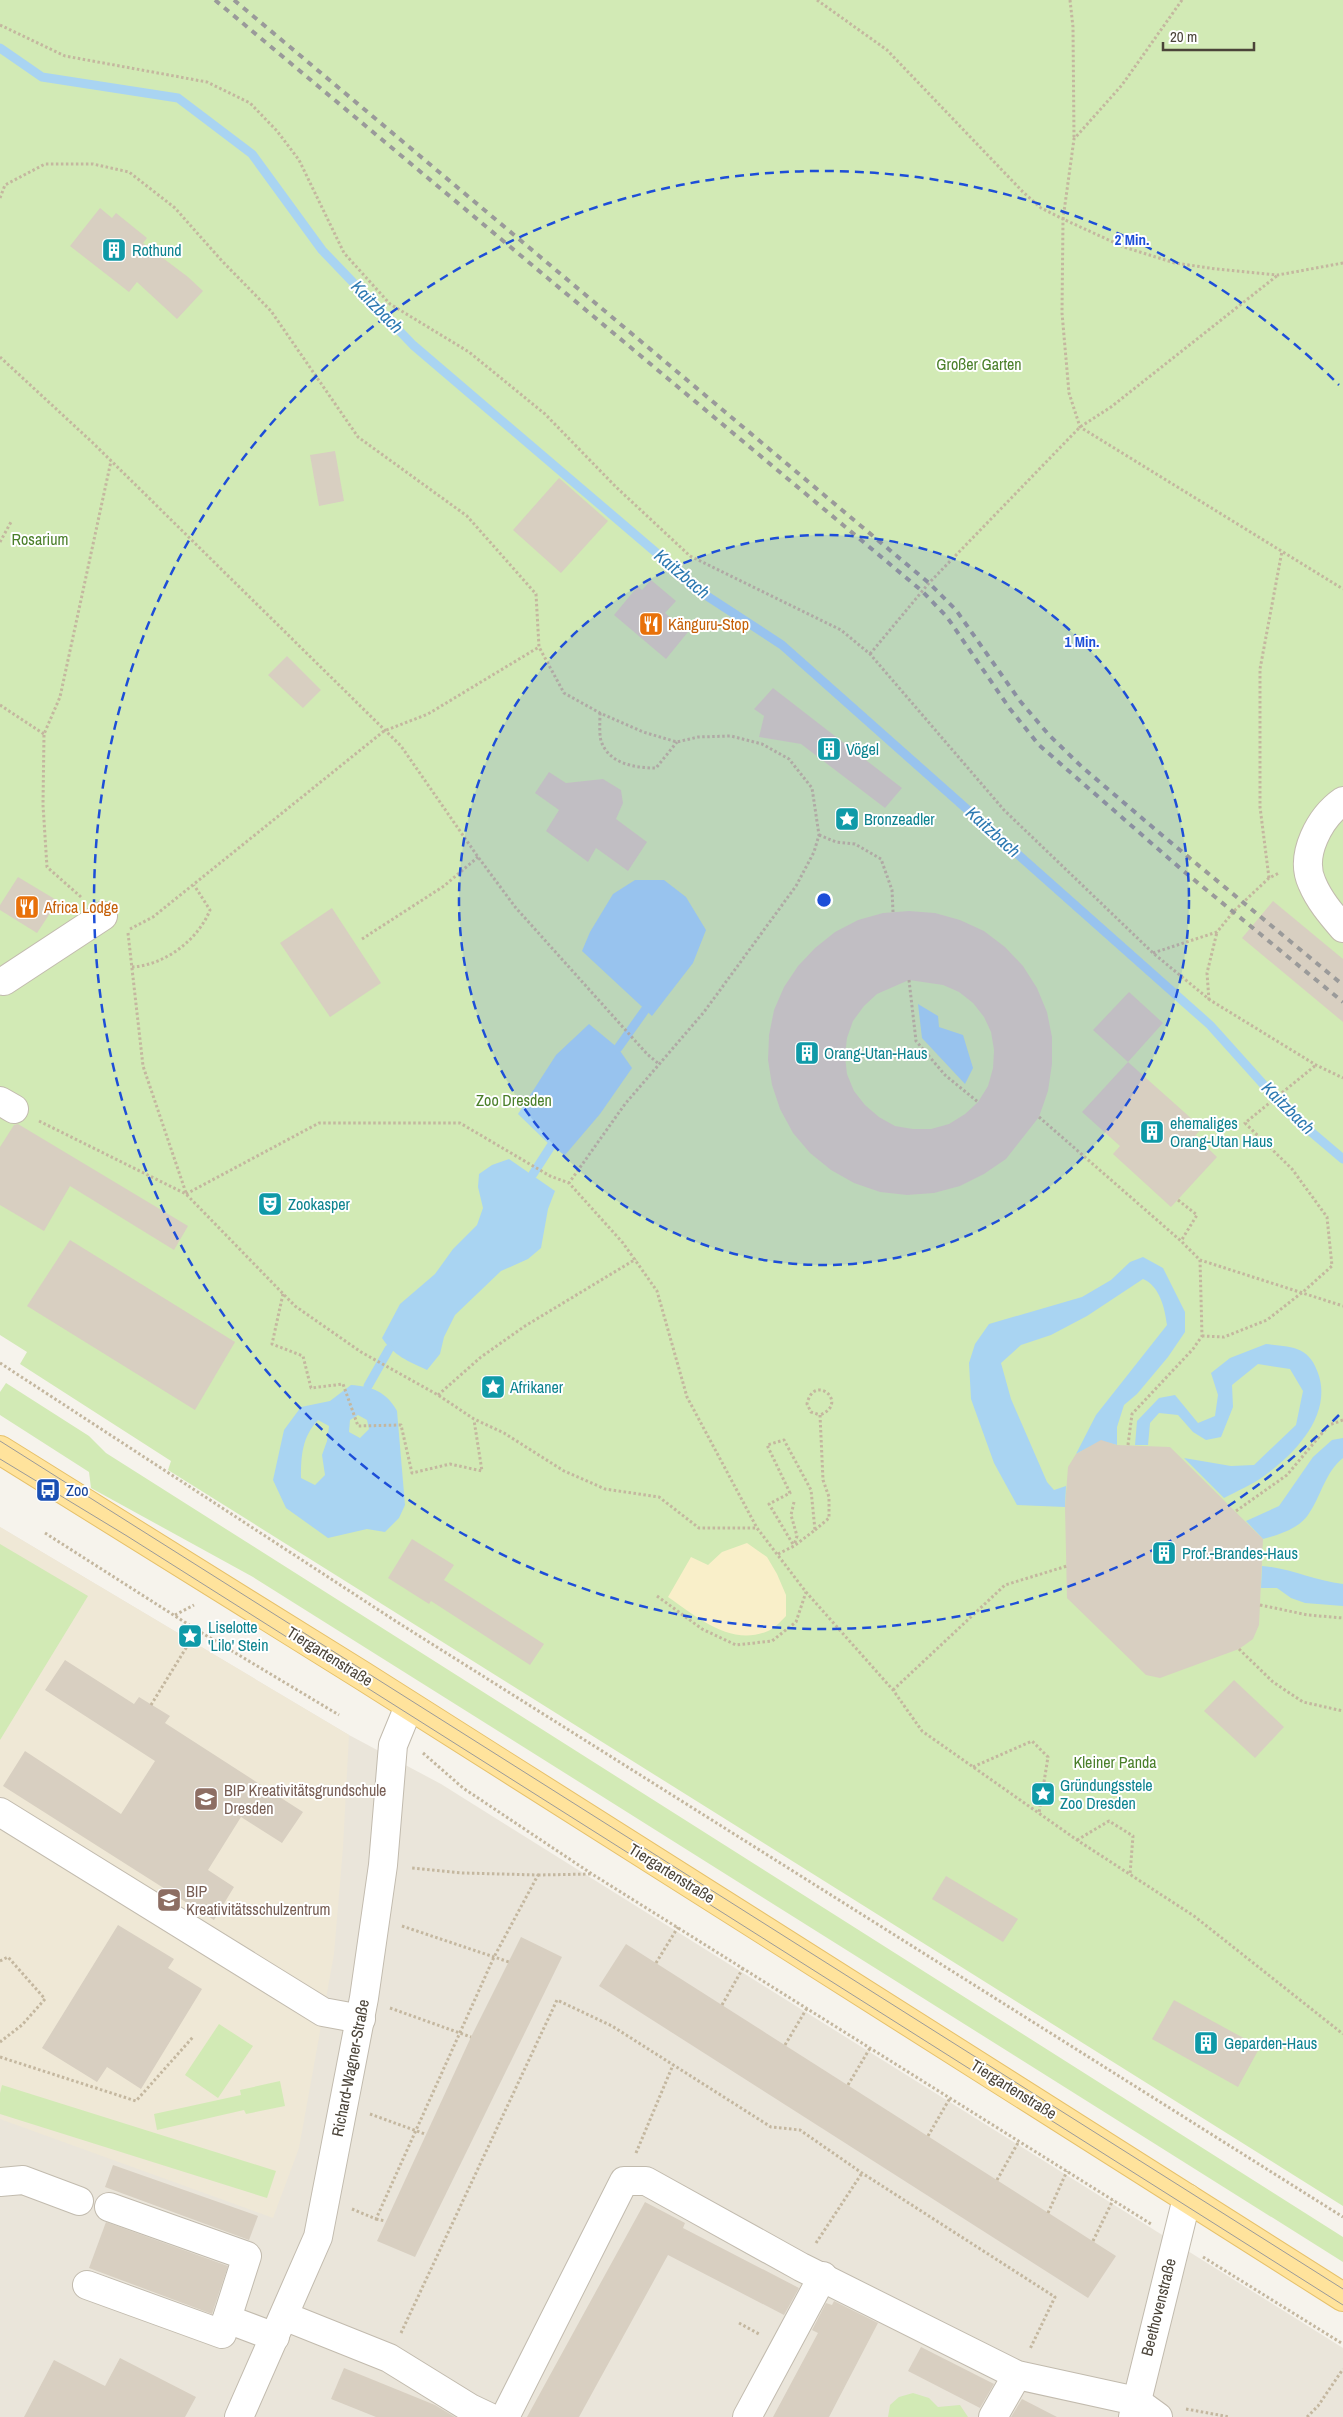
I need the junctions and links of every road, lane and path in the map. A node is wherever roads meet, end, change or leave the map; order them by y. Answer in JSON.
{"nodes":[{"id":1,"x":818,"y":0,"type":"edge"},
{"id":2,"x":1070,"y":0,"type":"edge"},
{"id":3,"x":1182,"y":0,"type":"edge"},
{"id":4,"x":0,"y":25,"type":"edge"},
{"id":5,"x":1074,"y":139,"type":"junction"},
{"id":6,"x":0,"y":198,"type":"edge"},
{"id":7,"x":1063,"y":220,"type":"junction"},
{"id":8,"x":1343,"y":263,"type":"edge"},
{"id":9,"x":1278,"y":275,"type":"junction"},
{"id":10,"x":0,"y":357,"type":"edge"},
{"id":11,"x":1080,"y":427,"type":"junction"},
{"id":12,"x":111,"y":461,"type":"junction"},
{"id":13,"x":11,"y":522,"type":"dead end"},
{"id":14,"x":0,"y":542,"type":"edge"},
{"id":15,"x":1282,"y":551,"type":"junction"},
{"id":16,"x":1343,"y":589,"type":"edge"},
{"id":17,"x":539,"y":647,"type":"junction"},
{"id":18,"x":870,"y":654,"type":"junction"},
{"id":19,"x":0,"y":705,"type":"edge"},
{"id":20,"x":600,"y":713,"type":"junction"},
{"id":21,"x":384,"y":731,"type":"junction"},
{"id":22,"x":44,"y":734,"type":"junction"},
{"id":23,"x":677,"y":742,"type":"junction"},
{"id":24,"x":1343,"y":801,"type":"edge"},
{"id":25,"x":820,"y":834,"type":"junction"},
{"id":26,"x":478,"y":857,"type":"junction"},
{"id":27,"x":1308,"y":857,"type":"junction"},
{"id":28,"x":1269,"y":878,"type":"junction"},
{"id":29,"x":194,"y":885,"type":"junction"},
{"id":30,"x":893,"y":912,"type":"dead end"},
{"id":31,"x":103,"y":916,"type":"joint"},
{"id":32,"x":1343,"y":928,"type":"edge"},
{"id":33,"x":1217,"y":932,"type":"junction"},
{"id":34,"x":362,"y":940,"type":"dead end"},
{"id":35,"x":1153,"y":953,"type":"junction"},
{"id":36,"x":132,"y":967,"type":"junction"},
{"id":37,"x":909,"y":980,"type":"dead end"},
{"id":38,"x":1,"y":983,"type":"edge"},
{"id":39,"x":1210,"y":1000,"type":"junction"},
{"id":40,"x":659,"y":1064,"type":"junction"},
{"id":41,"x":1316,"y":1065,"type":"junction"},
{"id":42,"x":1343,"y":1078,"type":"edge"},
{"id":43,"x":978,"y":1102,"type":"dead end"},
{"id":44,"x":7,"y":1105,"type":"edge"},
{"id":45,"x":1040,"y":1117,"type":"dead end"},
{"id":46,"x":569,"y":1183,"type":"junction"},
{"id":47,"x":186,"y":1194,"type":"junction"},
{"id":48,"x":1178,"y":1200,"type":"dead end"},
{"id":49,"x":1181,"y":1241,"type":"junction"},
{"id":50,"x":636,"y":1259,"type":"junction"},
{"id":51,"x":1200,"y":1260,"type":"junction"},
{"id":52,"x":1304,"y":1291,"type":"junction"},
{"id":53,"x":283,"y":1294,"type":"junction"},
{"id":54,"x":1343,"y":1306,"type":"edge"},
{"id":55,"x":1202,"y":1336,"type":"junction"},
{"id":56,"x":0,"y":1363,"type":"edge"},
{"id":57,"x":438,"y":1395,"type":"junction"},
{"id":58,"x":820,"y":1415,"type":"junction"},
{"id":59,"x":474,"y":1419,"type":"junction"},
{"id":60,"x":1343,"y":1420,"type":"edge"},
{"id":61,"x":1128,"y":1445,"type":"dead end"},
{"id":62,"x":0,"y":1450,"type":"edge"},
{"id":63,"x":794,"y":1502,"type":"dead end"},
{"id":64,"x":1236,"y":1512,"type":"dead end"},
{"id":65,"x":757,"y":1528,"type":"junction"},
{"id":66,"x":815,"y":1530,"type":"junction"},
{"id":67,"x":45,"y":1533,"type":"dead end"},
{"id":68,"x":794,"y":1546,"type":"junction"},
{"id":69,"x":778,"y":1554,"type":"junction"},
{"id":70,"x":1067,"y":1566,"type":"dead end"},
{"id":71,"x":806,"y":1592,"type":"junction"},
{"id":72,"x":657,"y":1596,"type":"dead end"},
{"id":73,"x":1260,"y":1605,"type":"dead end"},
{"id":74,"x":1343,"y":1618,"type":"edge"},
{"id":75,"x":197,"y":1630,"type":"junction"},
{"id":76,"x":1239,"y":1649,"type":"dead end"},
{"id":77,"x":893,"y":1690,"type":"junction"},
{"id":78,"x":151,"y":1705,"type":"dead end"},
{"id":79,"x":409,"y":1706,"type":"junction"},
{"id":80,"x":1343,"y":1712,"type":"edge"},
{"id":81,"x":339,"y":1715,"type":"dead end"},
{"id":82,"x":973,"y":1767,"type":"junction"},
{"id":83,"x":463,"y":1788,"type":"dead end"},
{"id":84,"x":0,"y":1812,"type":"edge"},
{"id":85,"x":1039,"y":1813,"type":"junction"},
{"id":86,"x":1078,"y":1840,"type":"junction"},
{"id":87,"x":383,"y":1865,"type":"junction"},
{"id":88,"x":538,"y":1874,"type":"junction"},
{"id":89,"x":592,"y":1874,"type":"junction"},
{"id":90,"x":1130,"y":1874,"type":"junction"},
{"id":91,"x":376,"y":1918,"type":"junction"},
{"id":92,"x":678,"y":1927,"type":"junction"},
{"id":93,"x":494,"y":1957,"type":"junction"},
{"id":94,"x":0,"y":1961,"type":"edge"},
{"id":95,"x":509,"y":1962,"type":"dead end"},
{"id":96,"x":656,"y":1963,"type":"dead end"},
{"id":97,"x":743,"y":1968,"type":"junction"},
{"id":98,"x":722,"y":2005,"type":"dead end"},
{"id":99,"x":362,"y":2008,"type":"junction"},
{"id":100,"x":807,"y":2008,"type":"junction"},
{"id":101,"x":1343,"y":2034,"type":"edge"},
{"id":102,"x":461,"y":2035,"type":"junction"},
{"id":103,"x":193,"y":2037,"type":"dead end"},
{"id":104,"x":471,"y":2037,"type":"dead end"},
{"id":105,"x":0,"y":2042,"type":"edge"},
{"id":106,"x":785,"y":2045,"type":"dead end"},
{"id":107,"x":870,"y":2048,"type":"junction"},
{"id":108,"x":0,"y":2057,"type":"edge"},
{"id":109,"x":673,"y":2065,"type":"junction"},
{"id":110,"x":848,"y":2085,"type":"dead end"},
{"id":111,"x":950,"y":2098,"type":"junction"},
{"id":112,"x":344,"y":2103,"type":"junction"},
{"id":113,"x":416,"y":2132,"type":"junction"},
{"id":114,"x":425,"y":2134,"type":"dead end"},
{"id":115,"x":928,"y":2136,"type":"dead end"},
{"id":116,"x":1019,"y":2141,"type":"junction"},
{"id":117,"x":1067,"y":2171,"type":"junction"},
{"id":118,"x":862,"y":2173,"type":"junction"},
{"id":119,"x":997,"y":2180,"type":"dead end"},
{"id":120,"x":624,"y":2181,"type":"junction"},
{"id":121,"x":0,"y":2182,"type":"edge"},
{"id":122,"x":1186,"y":2198,"type":"junction"},
{"id":123,"x":325,"y":2199,"type":"junction"},
{"id":124,"x":1113,"y":2200,"type":"junction"},
{"id":125,"x":79,"y":2201,"type":"dead end"},
{"id":126,"x":109,"y":2207,"type":"dead end"},
{"id":127,"x":1048,"y":2213,"type":"dead end"},
{"id":128,"x":1343,"y":2217,"type":"edge"},
{"id":129,"x":376,"y":2219,"type":"junction"},
{"id":130,"x":385,"y":2221,"type":"dead end"},
{"id":131,"x":1175,"y":2239,"type":"junction"},
{"id":132,"x":1092,"y":2241,"type":"dead end"},
{"id":133,"x":812,"y":2271,"type":"junction"},
{"id":134,"x":87,"y":2285,"type":"dead end"},
{"id":135,"x":1343,"y":2297,"type":"edge"},
{"id":136,"x":227,"y":2319,"type":"junction"},
{"id":137,"x":280,"y":2326,"type":"junction"},
{"id":138,"x":1343,"y":2344,"type":"edge"},
{"id":139,"x":390,"y":2358,"type":"junction"},
{"id":140,"x":1343,"y":2369,"type":"edge"},
{"id":141,"x":1017,"y":2374,"type":"junction"},
{"id":142,"x":1134,"y":2409,"type":"edge"},
{"id":143,"x":239,"y":2417,"type":"edge"},
{"id":144,"x":489,"y":2417,"type":"edge"},
{"id":145,"x":504,"y":2417,"type":"edge"},
{"id":146,"x":747,"y":2417,"type":"edge"},
{"id":147,"x":993,"y":2417,"type":"edge"},
{"id":148,"x":1158,"y":2417,"type":"edge"},
{"id":149,"x":1307,"y":2417,"type":"edge"}],
"edges":[{"from":1,"to":7,"type":"path"},
{"from":2,"to":5,"type":"path"},
{"from":3,"to":5,"type":"path"},
{"from":4,"to":18,"type":"path"},
{"from":5,"to":7,"type":"path"},
{"from":6,"to":17,"type":"path"},
{"from":7,"to":9,"type":"path"},
{"from":7,"to":11,"type":"path"},
{"from":8,"to":9,"type":"path"},
{"from":9,"to":11,"type":"path"},
{"from":10,"to":12,"type":"path"},
{"from":11,"to":15,"type":"path"},
{"from":11,"to":18,"type":"path"},
{"from":12,"to":21,"type":"path"},
{"from":12,"to":22,"type":"path"},
{"from":13,"to":14,"type":"path"},
{"from":15,"to":16,"type":"path"},
{"from":15,"to":28,"type":"path"},
{"from":17,"to":20,"type":"path"},
{"from":17,"to":21,"type":"path"},
{"from":18,"to":35,"type":"path"},
{"from":19,"to":22,"type":"path"},
{"from":20,"to":23,"type":"path"},
{"from":20,"to":23,"type":"path"},
{"from":21,"to":26,"type":"path"},
{"from":21,"to":29,"type":"path"},
{"from":22,"to":31,"type":"path"},
{"from":23,"to":25,"type":"path"},
{"from":24,"to":27,"type":"street"},
{"from":25,"to":30,"type":"path"},
{"from":25,"to":40,"type":"path"},
{"from":26,"to":34,"type":"path"},
{"from":26,"to":40,"type":"path"},
{"from":27,"to":28,"type":"path"},
{"from":27,"to":32,"type":"street"},
{"from":28,"to":33,"type":"path"},
{"from":29,"to":36,"type":"path"},
{"from":29,"to":36,"type":"path"},
{"from":31,"to":38,"type":"street"},
{"from":33,"to":35,"type":"path"},
{"from":33,"to":39,"type":"path"},
{"from":35,"to":39,"type":"path"},
{"from":36,"to":47,"type":"path"},
{"from":37,"to":43,"type":"path"},
{"from":39,"to":41,"type":"path"},
{"from":40,"to":46,"type":"path"},
{"from":41,"to":42,"type":"path"},
{"from":41,"to":52,"type":"path"},
{"from":44,"to":47,"type":"path"},
{"from":45,"to":49,"type":"path"},
{"from":46,"to":47,"type":"path"},
{"from":46,"to":50,"type":"path"},
{"from":47,"to":53,"type":"path"},
{"from":48,"to":49,"type":"path"},
{"from":49,"to":51,"type":"path"},
{"from":50,"to":57,"type":"path"},
{"from":50,"to":65,"type":"path"},
{"from":51,"to":52,"type":"path"},
{"from":51,"to":55,"type":"path"},
{"from":52,"to":54,"type":"path"},
{"from":52,"to":55,"type":"path"},
{"from":53,"to":57,"type":"path"},
{"from":53,"to":59,"type":"path"},
{"from":55,"to":61,"type":"path"},
{"from":56,"to":128,"type":"path"},
{"from":57,"to":59,"type":"path"},
{"from":58,"to":58,"type":"path"},
{"from":58,"to":66,"type":"path"},
{"from":59,"to":65,"type":"path"},
{"from":60,"to":64,"type":"path"},
{"from":62,"to":79,"type":"main road","name":"Tiergartenstraße"},
{"from":63,"to":68,"type":"path"},
{"from":65,"to":69,"type":"path"},
{"from":66,"to":68,"type":"path"},
{"from":66,"to":68,"type":"path"},
{"from":67,"to":75,"type":"path"},
{"from":68,"to":69,"type":"path"},
{"from":69,"to":71,"type":"path"},
{"from":70,"to":77,"type":"path"},
{"from":71,"to":72,"type":"path"},
{"from":71,"to":77,"type":"path"},
{"from":73,"to":74,"type":"path"},
{"from":75,"to":78,"type":"path"},
{"from":75,"to":81,"type":"path"},
{"from":76,"to":80,"type":"path"},
{"from":77,"to":82,"type":"path"},
{"from":79,"to":87,"type":"street","name":"Richard-Wagner-Straße"},
{"from":79,"to":122,"type":"main road","name":"Tiergartenstraße"},
{"from":82,"to":85,"type":"path"},
{"from":82,"to":85,"type":"path"},
{"from":83,"to":89,"type":"path"},
{"from":84,"to":99,"type":"street"},
{"from":85,"to":86,"type":"path"},
{"from":86,"to":90,"type":"path"},
{"from":86,"to":90,"type":"path"},
{"from":87,"to":88,"type":"path"},
{"from":87,"to":91,"type":"street","name":"Richard-Wagner-Straße"},
{"from":88,"to":89,"type":"path"},
{"from":88,"to":93,"type":"path"},
{"from":89,"to":92,"type":"path"},
{"from":90,"to":101,"type":"path"},
{"from":91,"to":93,"type":"path"},
{"from":91,"to":99,"type":"street","name":"Richard-Wagner-Straße"},
{"from":92,"to":96,"type":"path"},
{"from":92,"to":97,"type":"path"},
{"from":93,"to":95,"type":"path"},
{"from":93,"to":102,"type":"path"},
{"from":94,"to":105,"type":"path"},
{"from":97,"to":98,"type":"path"},
{"from":97,"to":100,"type":"path"},
{"from":99,"to":102,"type":"path"},
{"from":99,"to":112,"type":"street","name":"Richard-Wagner-Straße"},
{"from":100,"to":106,"type":"path"},
{"from":100,"to":107,"type":"path"},
{"from":102,"to":104,"type":"path"},
{"from":102,"to":113,"type":"path"},
{"from":103,"to":108,"type":"path"},
{"from":107,"to":110,"type":"path"},
{"from":107,"to":111,"type":"path"},
{"from":109,"to":118,"type":"path"},
{"from":109,"to":120,"type":"path"},
{"from":109,"to":139,"type":"path"},
{"from":111,"to":115,"type":"path"},
{"from":111,"to":116,"type":"path"},
{"from":112,"to":113,"type":"path"},
{"from":112,"to":123,"type":"street","name":"Richard-Wagner-Straße"},
{"from":113,"to":114,"type":"path"},
{"from":113,"to":129,"type":"path"},
{"from":116,"to":117,"type":"path"},
{"from":116,"to":119,"type":"path"},
{"from":117,"to":124,"type":"path"},
{"from":117,"to":127,"type":"path"},
{"from":118,"to":133,"type":"path"},
{"from":118,"to":141,"type":"path"},
{"from":120,"to":133,"type":"street"},
{"from":120,"to":145,"type":"street"},
{"from":121,"to":125,"type":"street"},
{"from":122,"to":131,"type":"street","name":"Beethovenstraße"},
{"from":122,"to":135,"type":"main road","name":"Tiergartenstraße"},
{"from":123,"to":129,"type":"path"},
{"from":123,"to":137,"type":"street","name":"Richard-Wagner-Straße"},
{"from":124,"to":131,"type":"path"},
{"from":124,"to":132,"type":"path"},
{"from":126,"to":136,"type":"street"},
{"from":129,"to":130,"type":"path"},
{"from":131,"to":138,"type":"path"},
{"from":131,"to":142,"type":"street","name":"Beethovenstraße"},
{"from":133,"to":141,"type":"street"},
{"from":133,"to":146,"type":"street"},
{"from":134,"to":136,"type":"street"},
{"from":136,"to":137,"type":"street"},
{"from":137,"to":139,"type":"street"},
{"from":137,"to":143,"type":"street","name":"Richard-Wagner-Straße"},
{"from":139,"to":144,"type":"street"},
{"from":140,"to":149,"type":"path"},
{"from":141,"to":142,"type":"street"},
{"from":141,"to":147,"type":"street"},
{"from":142,"to":148,"type":"street"}]}
